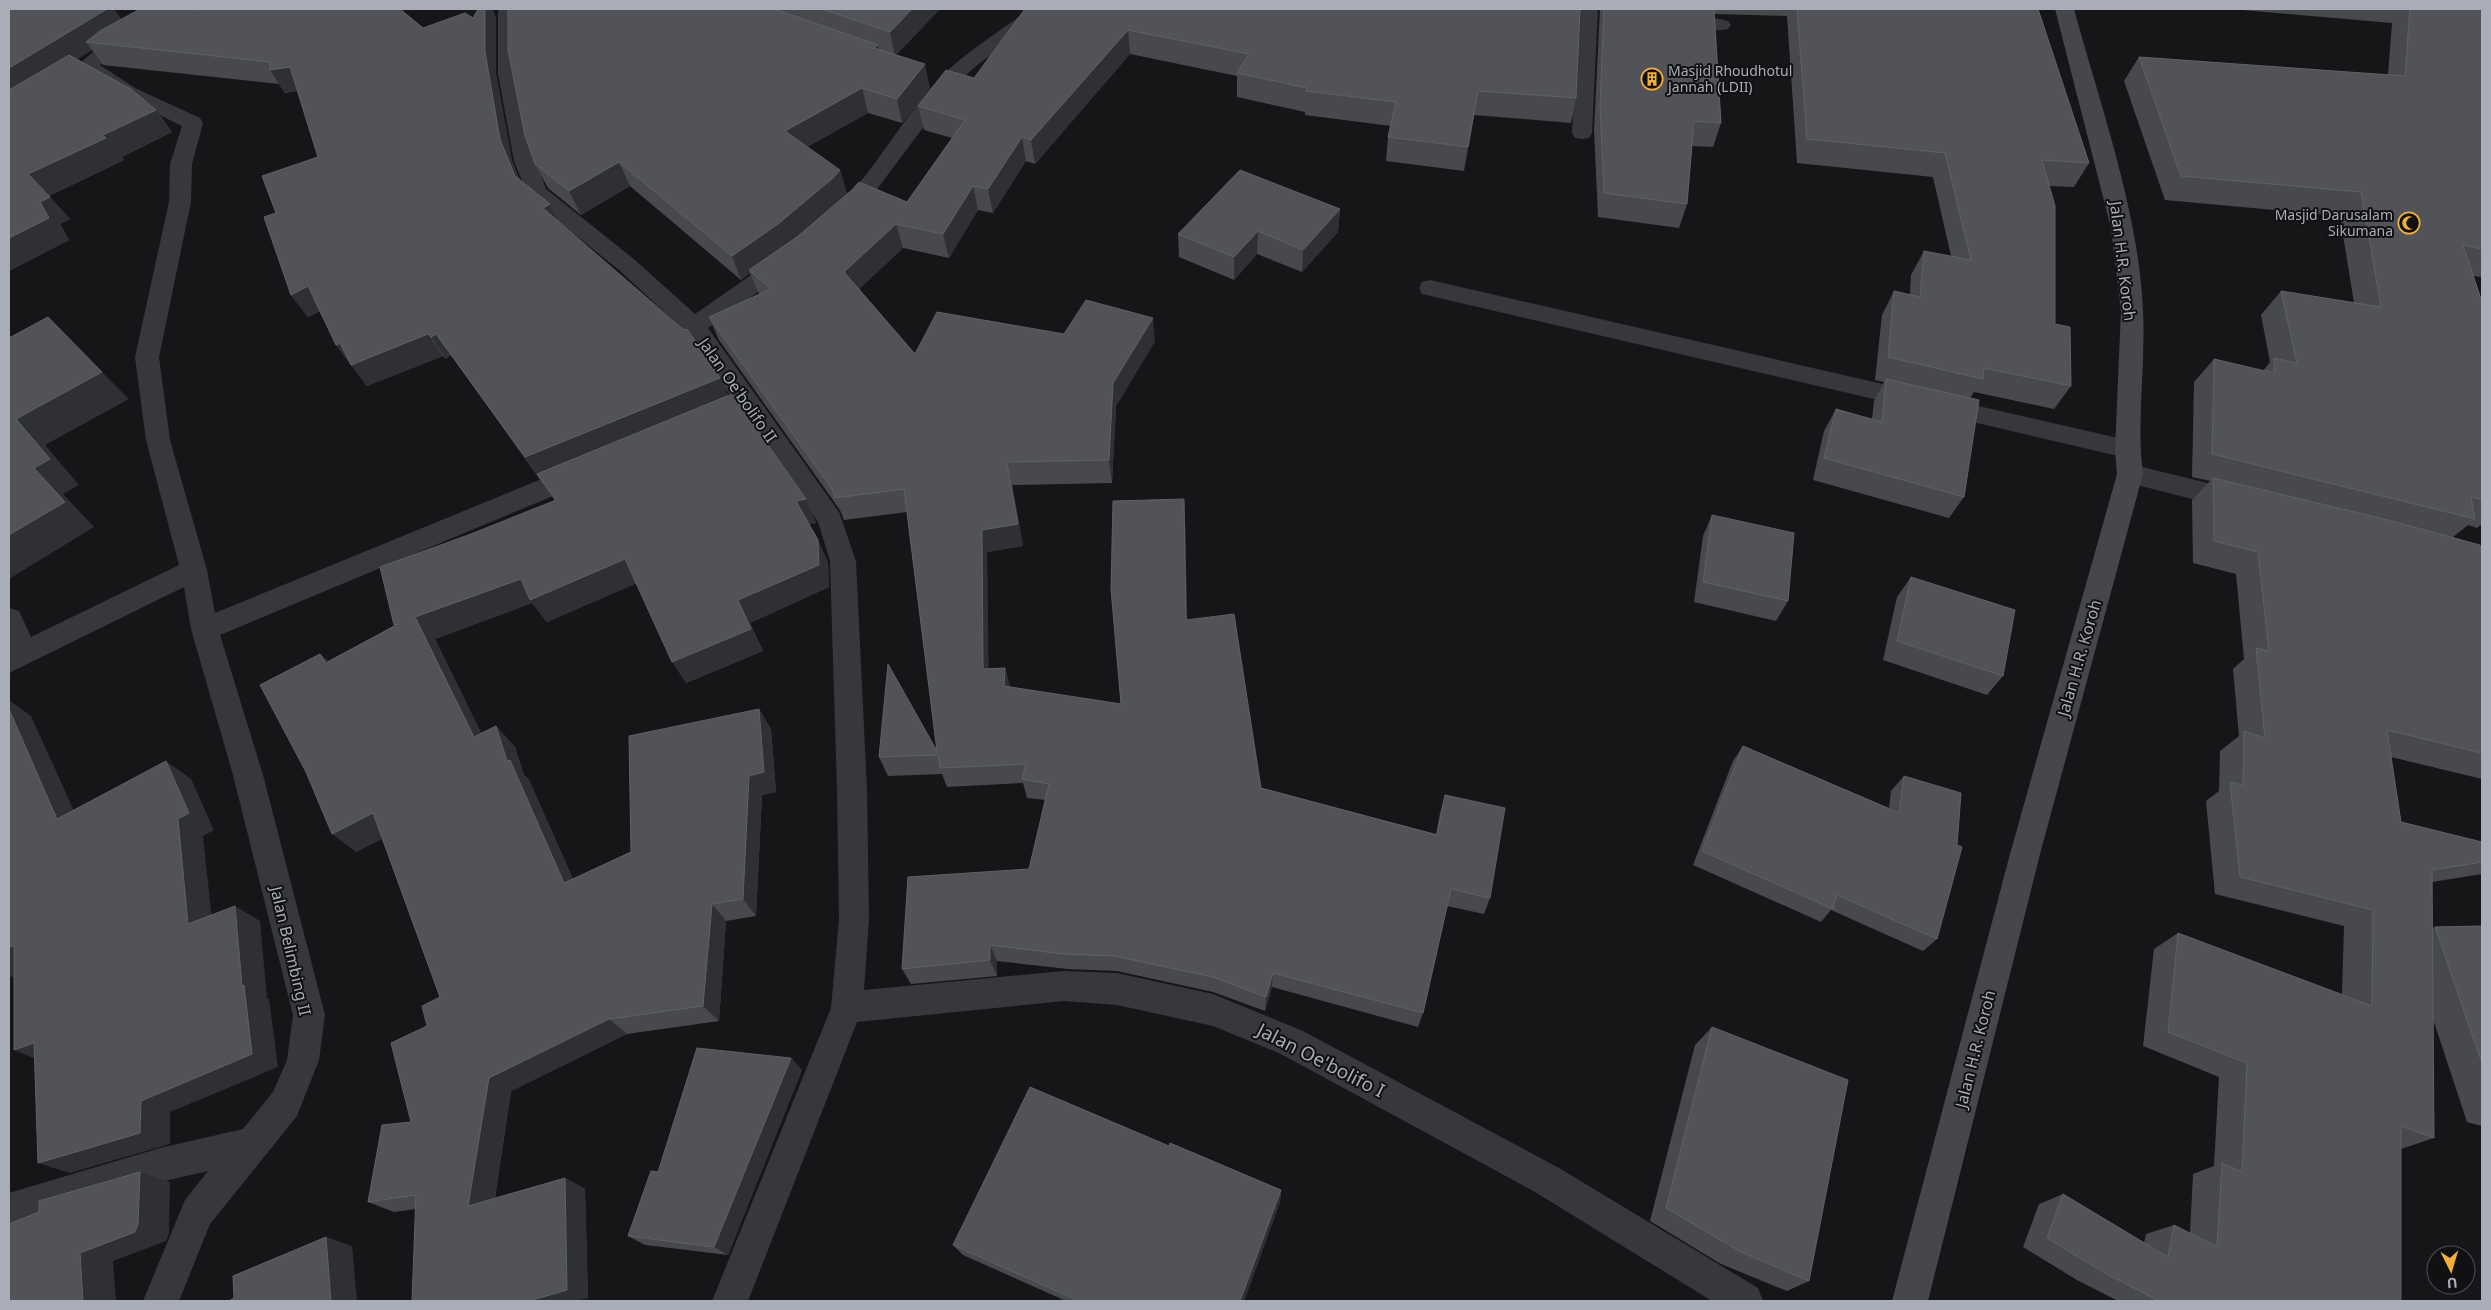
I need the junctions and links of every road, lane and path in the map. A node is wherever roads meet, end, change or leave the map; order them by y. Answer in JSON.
{"nodes":[{"id":1,"x":177,"y":9,"type":"edge"},
{"id":2,"x":507,"y":9,"type":"edge"},
{"id":3,"x":1040,"y":9,"type":"edge"},
{"id":4,"x":1588,"y":9,"type":"edge"},
{"id":5,"x":1685,"y":9,"type":"edge"},
{"id":6,"x":2064,"y":9,"type":"edge"},
{"id":7,"x":1721,"y":25,"type":"dead end"},
{"id":8,"x":1582,"y":134,"type":"dead end"},
{"id":9,"x":823,"y":231,"type":"edge"},
{"id":10,"x":803,"y":248,"type":"edge"},
{"id":11,"x":1430,"y":288,"type":"dead end"},
{"id":12,"x":694,"y":326,"type":"junction"},
{"id":13,"x":2129,"y":462,"type":"junction"},
{"id":14,"x":602,"y":465,"type":"edge"},
{"id":15,"x":2257,"y":505,"type":"edge"},
{"id":16,"x":194,"y":570,"type":"junction"},
{"id":17,"x":9,"y":619,"type":"edge"},
{"id":18,"x":205,"y":629,"type":"junction"},
{"id":19,"x":16,"y":657,"type":"edge"},
{"id":20,"x":847,"y":1008,"type":"junction"},
{"id":21,"x":253,"y":1144,"type":"junction"},
{"id":22,"x":9,"y":1210,"type":"edge"},
{"id":23,"x":162,"y":1301,"type":"edge"},
{"id":24,"x":730,"y":1301,"type":"edge"},
{"id":25,"x":1745,"y":1301,"type":"edge"},
{"id":26,"x":1910,"y":1301,"type":"edge"}],
"edges":[{"from":1,"to":16,"type":"street","name":"Jalan Belimbing II"},
{"from":2,"to":12,"type":"street"},
{"from":3,"to":9,"type":"street"},
{"from":4,"to":8,"type":"street"},
{"from":5,"to":7,"type":"street"},
{"from":6,"to":13,"type":"main road","name":"Jalan H.R. Koroh"},
{"from":10,"to":12,"type":"street","name":"Jalan Oe'bolifo II"},
{"from":11,"to":13,"type":"street"},
{"from":12,"to":20,"type":"street","name":"Jalan Oe'bolifo II"},
{"from":13,"to":15,"type":"street"},
{"from":13,"to":26,"type":"main road","name":"Jalan H.R. Koroh"},
{"from":14,"to":18,"type":"street"},
{"from":16,"to":18,"type":"street","name":"Jalan Belimbing II"},
{"from":16,"to":19,"type":"street"},
{"from":17,"to":19,"type":"street"},
{"from":18,"to":21,"type":"street","name":"Jalan Belimbing II"},
{"from":20,"to":24,"type":"street","name":"Jalan Oe'bolifo II"},
{"from":20,"to":25,"type":"street","name":"Jalan Oe'bolifo I"},
{"from":21,"to":22,"type":"street"},
{"from":21,"to":23,"type":"street","name":"Jalan Belimbing II"}]}
